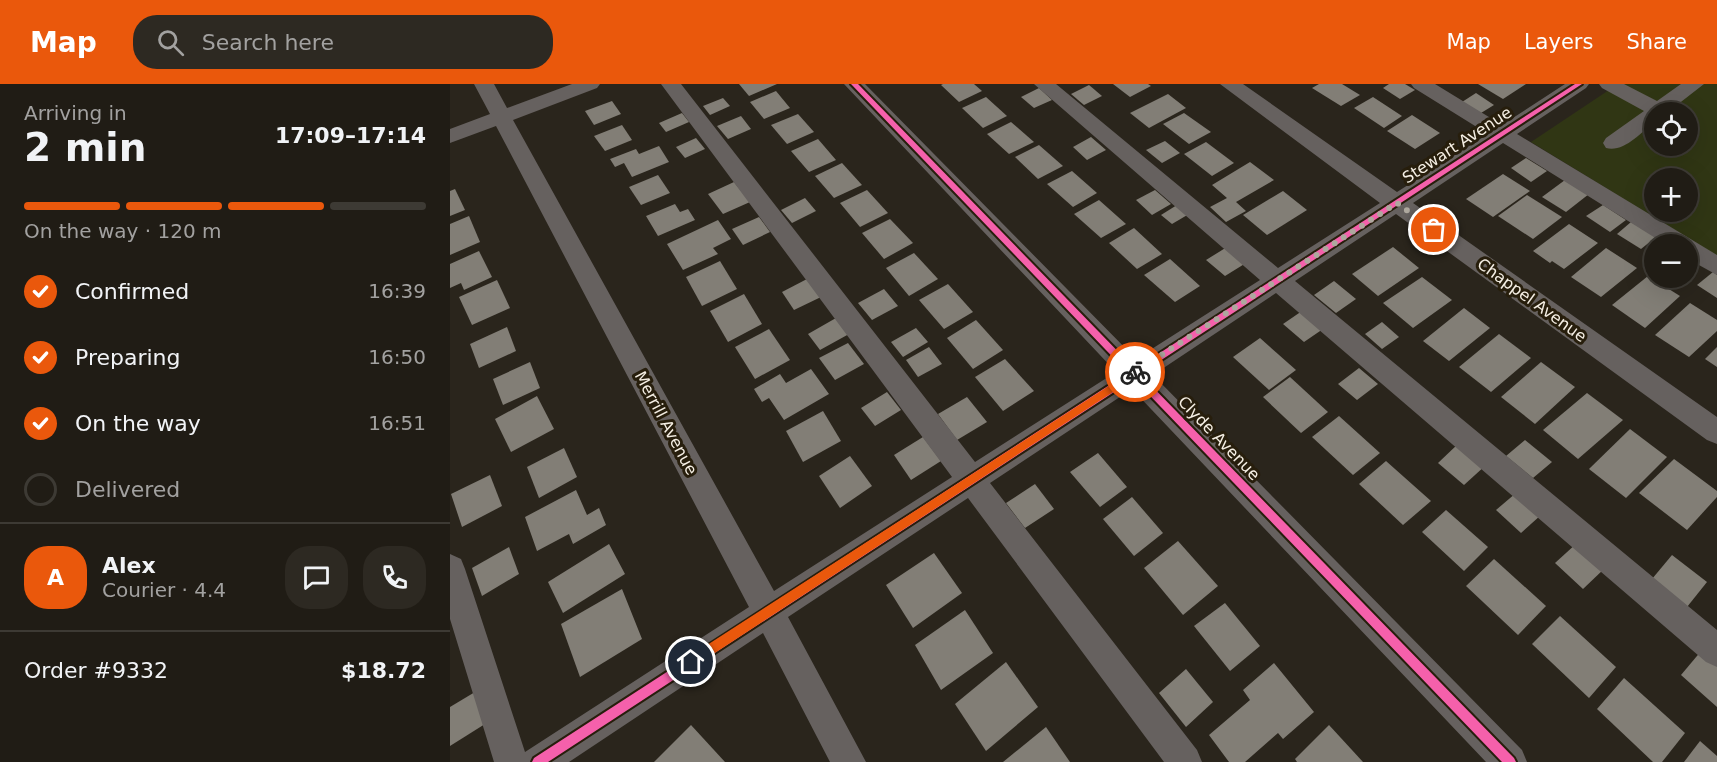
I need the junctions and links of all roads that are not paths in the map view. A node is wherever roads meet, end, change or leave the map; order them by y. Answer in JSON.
{"nodes":[{"id":1,"x":484,"y":84,"type":"edge"},
{"id":2,"x":590,"y":84,"type":"edge"},
{"id":3,"x":671,"y":84,"type":"edge"},
{"id":4,"x":854,"y":84,"type":"edge"},
{"id":5,"x":1044,"y":84,"type":"edge"},
{"id":6,"x":1230,"y":84,"type":"edge"},
{"id":7,"x":1421,"y":84,"type":"edge"},
{"id":8,"x":1579,"y":84,"type":"edge"},
{"id":9,"x":1610,"y":84,"type":"edge"},
{"id":10,"x":1694,"y":84,"type":"edge"},
{"id":11,"x":1670,"y":102,"type":"edge"},
{"id":12,"x":1644,"y":105,"type":"edge"},
{"id":13,"x":502,"y":117,"type":"junction"},
{"id":14,"x":1644,"y":121,"type":"edge"},
{"id":15,"x":1502,"y":134,"type":"junction"},
{"id":16,"x":450,"y":136,"type":"edge"},
{"id":17,"x":1613,"y":143,"type":"dead end"},
{"id":18,"x":1397,"y":203,"type":"junction"},
{"id":19,"x":1666,"y":234,"type":"edge"},
{"id":20,"x":1698,"y":254,"type":"edge"},
{"id":21,"x":1717,"y":266,"type":"edge"},
{"id":22,"x":1277,"y":281,"type":"junction"},
{"id":23,"x":1135,"y":373,"type":"junction"},
{"id":24,"x":1717,"y":432,"type":"edge"},
{"id":25,"x":972,"y":479,"type":"junction"},
{"id":26,"x":450,"y":569,"type":"edge"},
{"id":27,"x":768,"y":612,"type":"junction"},
{"id":28,"x":1717,"y":651,"type":"edge"},
{"id":29,"x":511,"y":762,"type":"edge"},
{"id":30,"x":538,"y":762,"type":"edge"},
{"id":31,"x":849,"y":762,"type":"edge"},
{"id":32,"x":1185,"y":762,"type":"edge"},
{"id":33,"x":1510,"y":762,"type":"edge"}],
"edges":[{"from":1,"to":13,"type":"street","name":"Merrill Avenue"},
{"from":2,"to":13,"type":"street"},
{"from":3,"to":25,"type":"street"},
{"from":4,"to":23,"type":"street","name":"Clyde Avenue"},
{"from":5,"to":22,"type":"street"},
{"from":6,"to":18,"type":"street","name":"Chappel Avenue"},
{"from":7,"to":15,"type":"street"},
{"from":8,"to":15,"type":"street","name":"Stewart Avenue"},
{"from":9,"to":12,"type":"street"},
{"from":10,"to":11,"type":"street"},
{"from":13,"to":16,"type":"street"},
{"from":13,"to":27,"type":"street","name":"Merrill Avenue"},
{"from":14,"to":17,"type":"street"},
{"from":15,"to":18,"type":"street","name":"Stewart Avenue"},
{"from":15,"to":19,"type":"street"},
{"from":18,"to":22,"type":"street","name":"Stewart Avenue"},
{"from":18,"to":24,"type":"street","name":"Chappel Avenue"},
{"from":20,"to":21,"type":"street"},
{"from":22,"to":23,"type":"street","name":"Stewart Avenue"},
{"from":22,"to":28,"type":"street"},
{"from":23,"to":25,"type":"street","name":"Stewart Avenue"},
{"from":23,"to":33,"type":"street","name":"Clyde Avenue"},
{"from":25,"to":27,"type":"street","name":"Stewart Avenue"},
{"from":25,"to":32,"type":"street"},
{"from":26,"to":29,"type":"street"},
{"from":27,"to":30,"type":"street","name":"Stewart Avenue"},
{"from":27,"to":31,"type":"street","name":"Merrill Avenue"}]}
